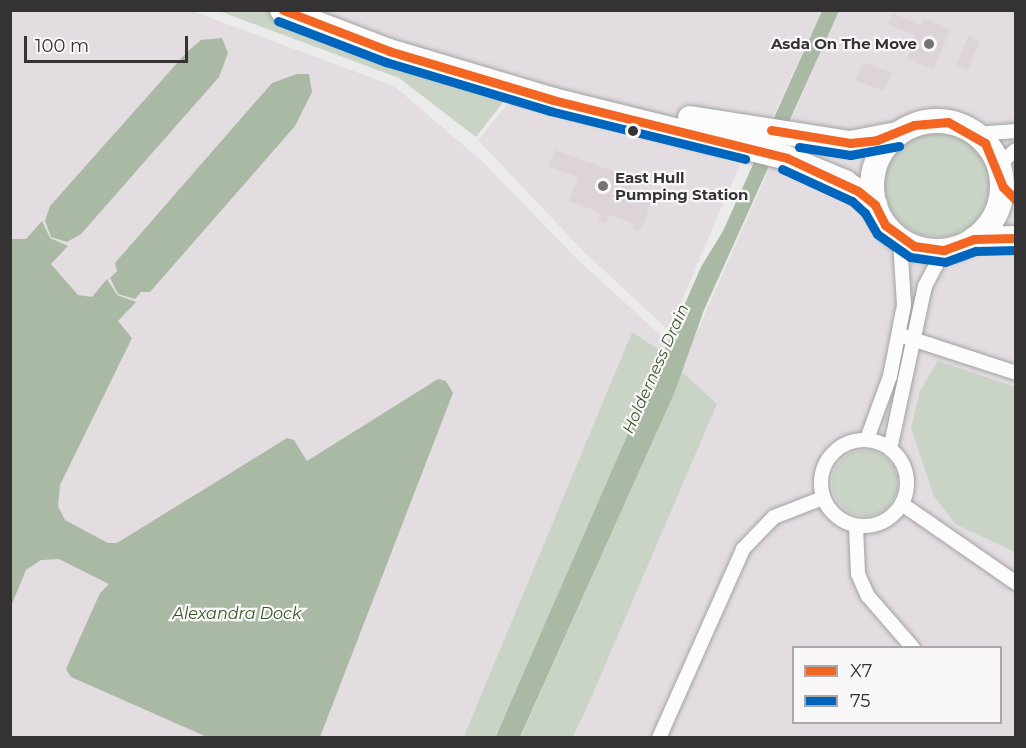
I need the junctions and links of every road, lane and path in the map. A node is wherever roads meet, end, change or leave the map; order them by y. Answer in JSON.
{"nodes":[{"id":1,"x":282,"y":10,"type":"edge"},
{"id":2,"x":326,"y":10,"type":"edge"},
{"id":3,"x":1016,"y":131,"type":"edge"},
{"id":4,"x":897,"y":134,"type":"junction"},
{"id":5,"x":976,"y":134,"type":"junction"},
{"id":6,"x":748,"y":137,"type":"junction"},
{"id":7,"x":1008,"y":176,"type":"edge"},
{"id":8,"x":874,"y":205,"type":"junction"},
{"id":9,"x":1016,"y":238,"type":"edge"},
{"id":10,"x":900,"y":239,"type":"junction"},
{"id":11,"x":974,"y":239,"type":"junction"},
{"id":12,"x":945,"y":250,"type":"junction"},
{"id":13,"x":905,"y":336,"type":"junction"},
{"id":14,"x":1016,"y":373,"type":"edge"},
{"id":15,"x":867,"y":439,"type":"junction"},
{"id":16,"x":890,"y":448,"type":"junction"},
{"id":17,"x":823,"y":498,"type":"junction"},
{"id":18,"x":902,"y":504,"type":"junction"},
{"id":19,"x":856,"y":526,"type":"junction"},
{"id":20,"x":1016,"y":583,"type":"edge"},
{"id":21,"x":911,"y":646,"type":"edge"},
{"id":22,"x":659,"y":738,"type":"edge"}],
"edges":[{"from":1,"to":6,"type":"highway"},
{"from":2,"to":6,"type":"highway"},
{"from":3,"to":5,"type":"street"},
{"from":4,"to":5,"type":"highway"},
{"from":4,"to":6,"type":"highway"},
{"from":4,"to":8,"type":"highway"},
{"from":5,"to":7,"type":"highway"},
{"from":6,"to":8,"type":"highway"},
{"from":7,"to":11,"type":"highway"},
{"from":8,"to":10,"type":"highway"},
{"from":9,"to":11,"type":"highway"},
{"from":10,"to":12,"type":"highway"},
{"from":10,"to":13,"type":"street"},
{"from":11,"to":12,"type":"highway"},
{"from":12,"to":13,"type":"street"},
{"from":13,"to":14,"type":"street"},
{"from":13,"to":15,"type":"street"},
{"from":13,"to":16,"type":"street"},
{"from":15,"to":16,"type":"street"},
{"from":15,"to":17,"type":"street"},
{"from":16,"to":18,"type":"street"},
{"from":17,"to":19,"type":"street"},
{"from":17,"to":22,"type":"street"},
{"from":18,"to":19,"type":"street"},
{"from":18,"to":20,"type":"street"},
{"from":19,"to":21,"type":"street"}]}
